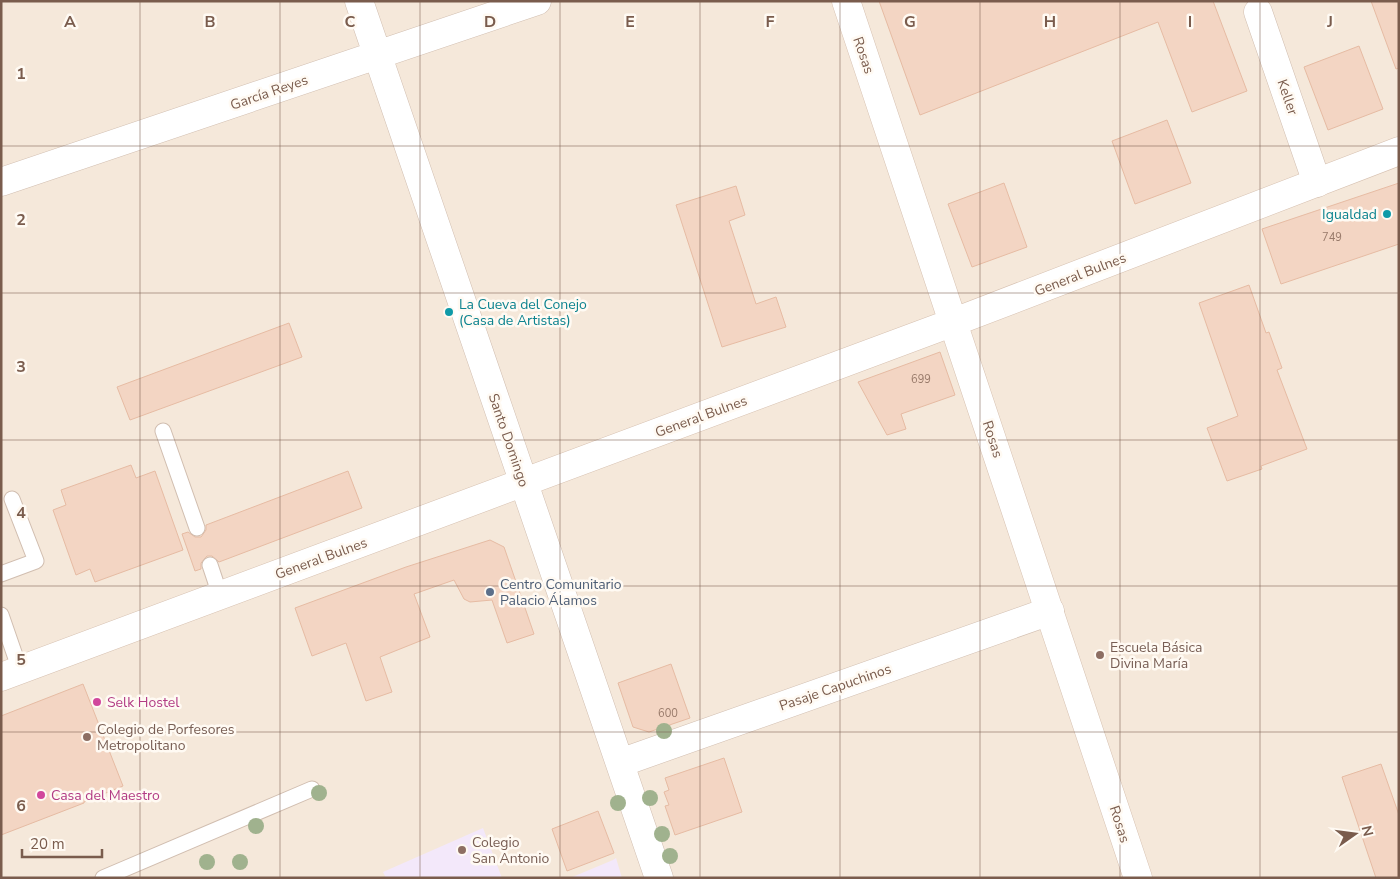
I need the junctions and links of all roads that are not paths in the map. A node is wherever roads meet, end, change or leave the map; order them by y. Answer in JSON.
{"nodes":[{"id":1,"x":359,"y":1,"type":"edge"},
{"id":2,"x":537,"y":1,"type":"edge"},
{"id":3,"x":846,"y":1,"type":"edge"},
{"id":4,"x":1258,"y":12,"type":"dead end"},
{"id":5,"x":378,"y":55,"type":"junction"},
{"id":6,"x":1399,"y":151,"type":"edge"},
{"id":7,"x":1,"y":182,"type":"edge"},
{"id":8,"x":1317,"y":183,"type":"junction"},
{"id":9,"x":954,"y":322,"type":"junction"},
{"id":10,"x":163,"y":431,"type":"dead end"},
{"id":11,"x":524,"y":482,"type":"junction"},
{"id":12,"x":12,"y":498,"type":"dead end"},
{"id":13,"x":197,"y":528,"type":"dead end"},
{"id":14,"x":210,"y":565,"type":"dead end"},
{"id":15,"x":1,"y":574,"type":"edge"},
{"id":16,"x":220,"y":595,"type":"junction"},
{"id":17,"x":1050,"y":611,"type":"junction"},
{"id":18,"x":1,"y":615,"type":"edge"},
{"id":19,"x":11,"y":673,"type":"edge"},
{"id":20,"x":620,"y":763,"type":"junction"},
{"id":21,"x":312,"y":789,"type":"dead end"},
{"id":22,"x":103,"y":878,"type":"edge"},
{"id":23,"x":659,"y":878,"type":"edge"},
{"id":24,"x":1138,"y":878,"type":"edge"}],
"edges":[{"from":1,"to":5,"type":"street","name":"Santo Domingo"},
{"from":2,"to":5,"type":"street","name":"García Reyes"},
{"from":3,"to":9,"type":"street","name":"Rosas"},
{"from":4,"to":8,"type":"street","name":"Keller"},
{"from":5,"to":7,"type":"street","name":"García Reyes"},
{"from":5,"to":11,"type":"street","name":"Santo Domingo"},
{"from":6,"to":8,"type":"street","name":"General Bulnes"},
{"from":8,"to":9,"type":"street","name":"General Bulnes"},
{"from":9,"to":11,"type":"street","name":"General Bulnes"},
{"from":9,"to":17,"type":"street","name":"Rosas"},
{"from":10,"to":13,"type":"lane"},
{"from":11,"to":16,"type":"street","name":"General Bulnes"},
{"from":11,"to":20,"type":"street","name":"Santo Domingo"},
{"from":12,"to":15,"type":"lane"},
{"from":14,"to":16,"type":"lane"},
{"from":16,"to":19,"type":"street","name":"General Bulnes"},
{"from":17,"to":20,"type":"street","name":"Pasaje Capuchinos"},
{"from":17,"to":24,"type":"street","name":"Rosas"},
{"from":18,"to":19,"type":"lane"},
{"from":20,"to":23,"type":"street","name":"Santo Domingo"},
{"from":21,"to":22,"type":"lane"}]}
